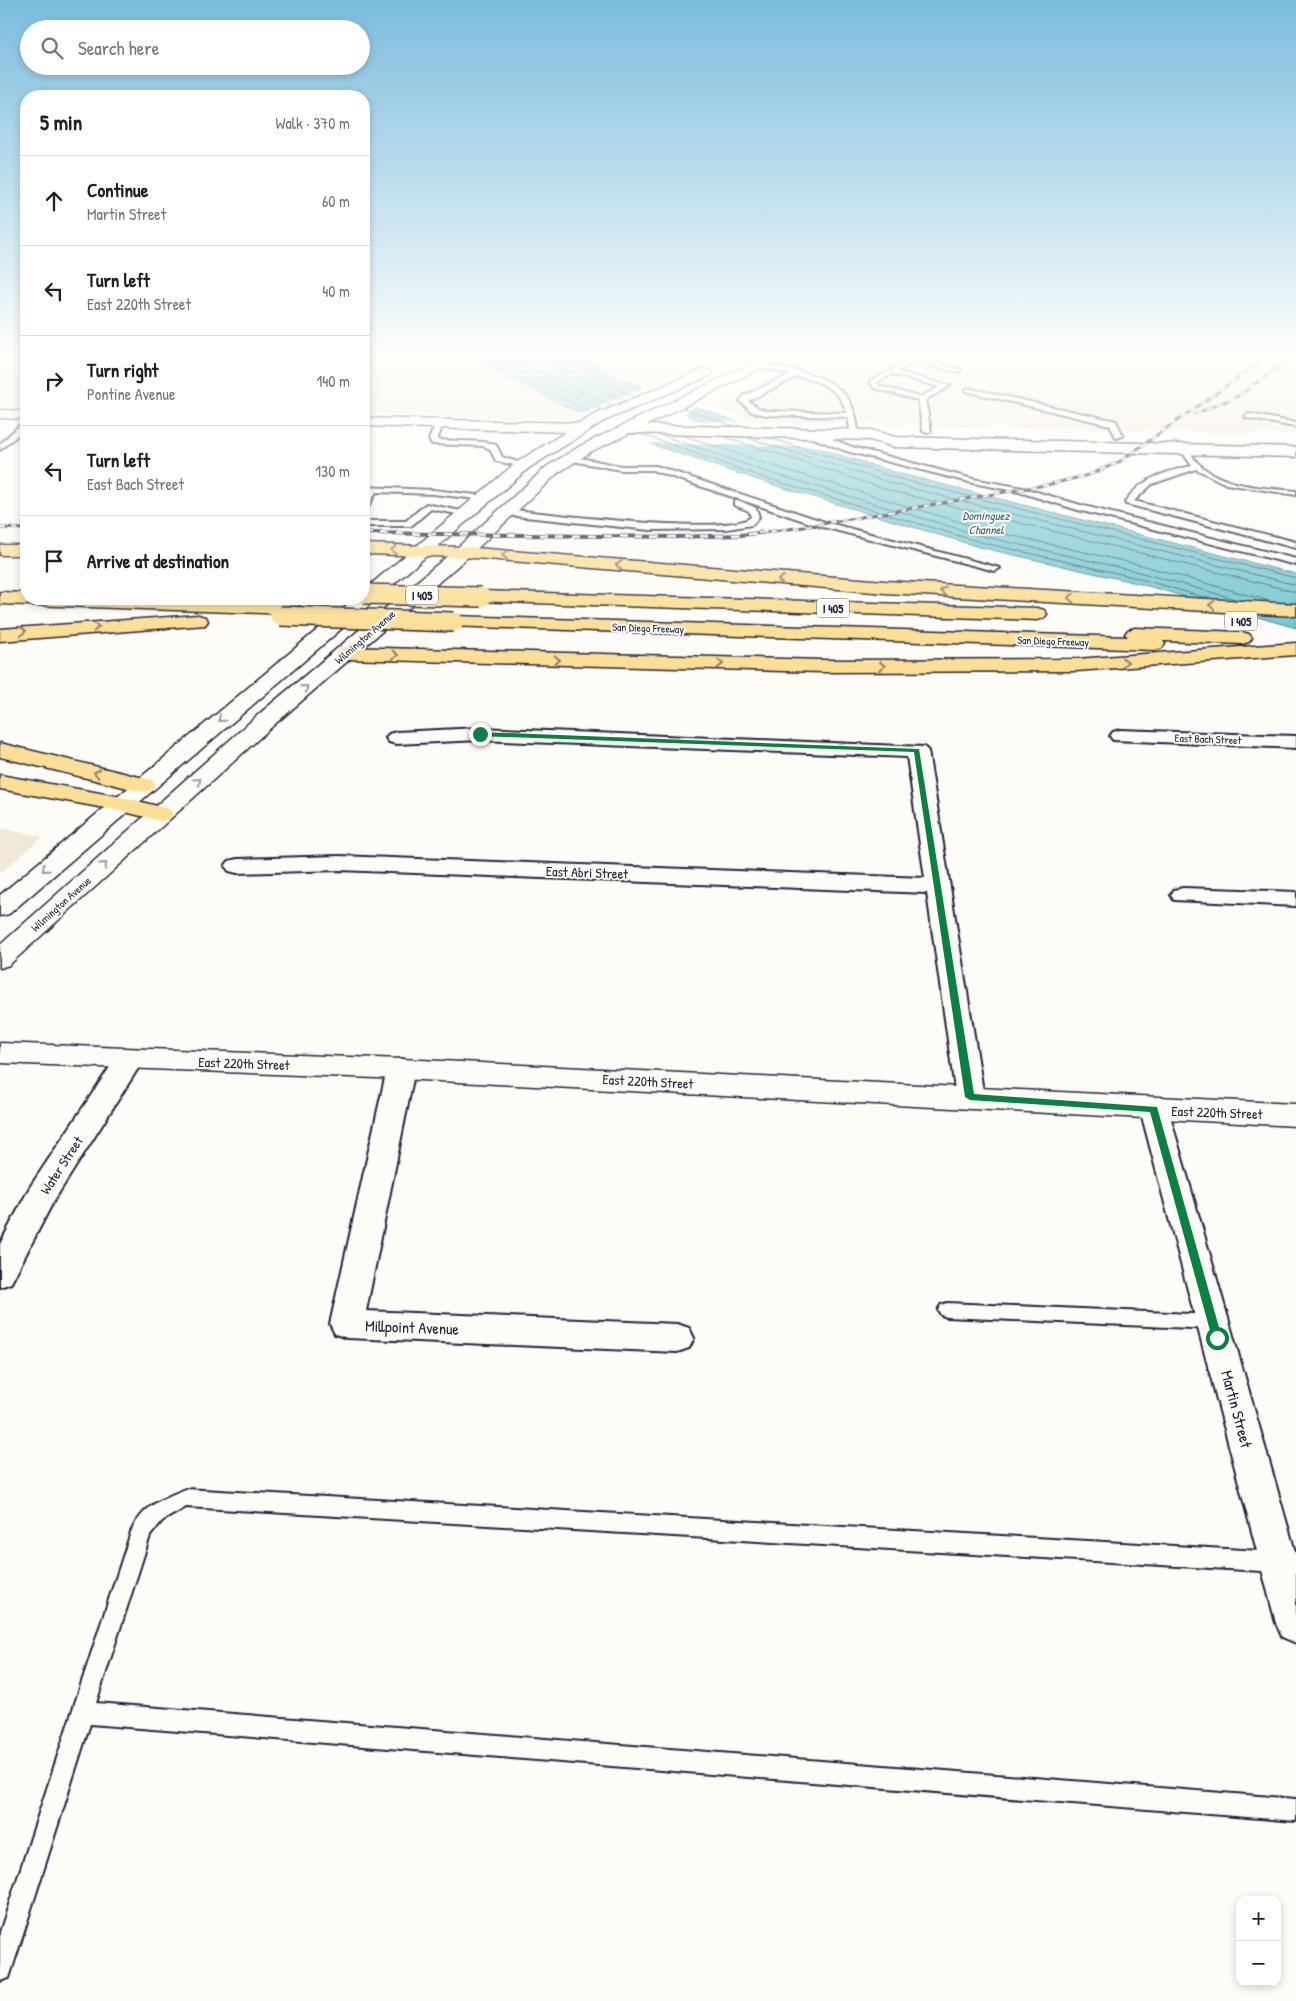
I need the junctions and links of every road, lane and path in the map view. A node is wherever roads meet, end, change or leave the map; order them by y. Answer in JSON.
{"nodes":[{"id":1,"x":461,"y":443,"type":"edge"},
{"id":2,"x":554,"y":443,"type":"edge"},
{"id":3,"x":596,"y":443,"type":"edge"},
{"id":4,"x":835,"y":443,"type":"edge"},
{"id":5,"x":944,"y":443,"type":"edge"},
{"id":6,"x":473,"y":444,"type":"joint"},
{"id":7,"x":1185,"y":450,"type":"junction"},
{"id":8,"x":1296,"y":452,"type":"edge"},
{"id":9,"x":570,"y":458,"type":"junction"},
{"id":10,"x":523,"y":465,"type":"junction"},
{"id":11,"x":1196,"y":467,"type":"junction"},
{"id":12,"x":680,"y":485,"type":"dead end"},
{"id":13,"x":370,"y":489,"type":"edge"},
{"id":14,"x":1296,"y":492,"type":"edge"},
{"id":15,"x":444,"y":493,"type":"junction"},
{"id":16,"x":485,"y":498,"type":"junction"},
{"id":17,"x":429,"y":506,"type":"junction"},
{"id":18,"x":510,"y":508,"type":"junction"},
{"id":19,"x":467,"y":514,"type":"junction"},
{"id":20,"x":370,"y":524,"type":"edge"},
{"id":21,"x":1296,"y":545,"type":"edge"},
{"id":22,"x":370,"y":549,"type":"edge"},
{"id":23,"x":0,"y":550,"type":"edge"},
{"id":24,"x":20,"y":550,"type":"edge"},
{"id":25,"x":424,"y":550,"type":"junction"},
{"id":26,"x":463,"y":552,"type":"junction"},
{"id":27,"x":1296,"y":562,"type":"edge"},
{"id":28,"x":995,"y":568,"type":"dead end"},
{"id":29,"x":0,"y":583,"type":"edge"},
{"id":30,"x":20,"y":584,"type":"edge"},
{"id":31,"x":0,"y":592,"type":"edge"},
{"id":32,"x":20,"y":593,"type":"edge"},
{"id":33,"x":370,"y":595,"type":"edge"},
{"id":34,"x":370,"y":595,"type":"edge"},
{"id":35,"x":0,"y":598,"type":"edge"},
{"id":36,"x":20,"y":599,"type":"edge"},
{"id":37,"x":202,"y":605,"type":"edge"},
{"id":38,"x":265,"y":605,"type":"edge"},
{"id":39,"x":358,"y":605,"type":"edge"},
{"id":40,"x":0,"y":608,"type":"edge"},
{"id":41,"x":289,"y":608,"type":"junction"},
{"id":42,"x":466,"y":610,"type":"junction"},
{"id":43,"x":1296,"y":610,"type":"edge"},
{"id":44,"x":1296,"y":623,"type":"edge"},
{"id":45,"x":1296,"y":633,"type":"edge"},
{"id":46,"x":1260,"y":634,"type":"junction"},
{"id":47,"x":0,"y":635,"type":"edge"},
{"id":48,"x":1296,"y":639,"type":"edge"},
{"id":49,"x":1296,"y":648,"type":"edge"},
{"id":50,"x":346,"y":653,"type":"junction"},
{"id":51,"x":1120,"y":736,"type":"dead end"},
{"id":52,"x":396,"y":738,"type":"dead end"},
{"id":53,"x":1296,"y":742,"type":"edge"},
{"id":54,"x":0,"y":750,"type":"edge"},
{"id":55,"x":0,"y":782,"type":"edge"},
{"id":56,"x":144,"y":785,"type":"junction"},
{"id":57,"x":122,"y":804,"type":"junction"},
{"id":58,"x":161,"y":814,"type":"junction"},
{"id":59,"x":237,"y":866,"type":"dead end"},
{"id":60,"x":938,"y":886,"type":"junction"},
{"id":61,"x":1183,"y":895,"type":"dead end"},
{"id":62,"x":1296,"y":900,"type":"edge"},
{"id":63,"x":0,"y":908,"type":"edge"},
{"id":64,"x":0,"y":959,"type":"edge"},
{"id":65,"x":0,"y":1053,"type":"edge"},
{"id":66,"x":130,"y":1059,"type":"junction"},
{"id":67,"x":401,"y":1069,"type":"junction"},
{"id":68,"x":970,"y":1097,"type":"junction"},
{"id":69,"x":1154,"y":1109,"type":"junction"},
{"id":70,"x":1296,"y":1115,"type":"edge"},
{"id":71,"x":0,"y":1274,"type":"edge"},
{"id":72,"x":947,"y":1310,"type":"dead end"},
{"id":73,"x":1213,"y":1322,"type":"junction"},
{"id":74,"x":677,"y":1338,"type":"dead end"},
{"id":75,"x":1283,"y":1555,"type":"edge"},
{"id":76,"x":1296,"y":1623,"type":"edge"},
{"id":77,"x":83,"y":1713,"type":"junction"},
{"id":78,"x":1296,"y":1810,"type":"edge"},
{"id":79,"x":0,"y":1969,"type":"edge"}],
"edges":[{"from":1,"to":6,"type":"lane"},
{"from":2,"to":10,"type":"main road"},
{"from":3,"to":9,"type":"main road","name":"Wilmington Avenue"},
{"from":4,"to":27,"type":"lane"},
{"from":5,"to":7,"type":"main road"},
{"from":6,"to":10,"type":"lane"},
{"from":7,"to":8,"type":"main road"},
{"from":7,"to":11,"type":"lane"},
{"from":9,"to":18,"type":"main road","name":"Wilmington Avenue"},
{"from":9,"to":28,"type":"lane"},
{"from":10,"to":16,"type":"main road"},
{"from":11,"to":14,"type":"lane"},
{"from":11,"to":21,"type":"lane"},
{"from":12,"to":18,"type":"lane"},
{"from":13,"to":15,"type":"lane"},
{"from":15,"to":16,"type":"lane"},
{"from":15,"to":17,"type":"lane"},
{"from":16,"to":18,"type":"main road"},
{"from":16,"to":19,"type":"main road"},
{"from":17,"to":19,"type":"lane"},
{"from":17,"to":20,"type":"lane"},
{"from":18,"to":26,"type":"main road","name":"Wilmington Avenue"},
{"from":19,"to":25,"type":"main road"},
{"from":25,"to":22,"type":"highway","one_way":true},
{"from":23,"to":24,"type":"highway"},
{"from":25,"to":26,"type":"highway"},
{"from":25,"to":33,"type":"main road","one_way":true},
{"from":43,"to":26,"type":"highway","one_way":true},
{"from":26,"to":50,"type":"main road","name":"Wilmington Avenue"},
{"from":29,"to":30,"type":"highway"},
{"from":31,"to":32,"type":"highway"},
{"from":34,"to":42,"type":"highway","name":"San Diego Freeway","number":"I 405","bridge":true},
{"from":35,"to":36,"type":"highway"},
{"from":37,"to":41,"type":"highway"},
{"from":38,"to":41,"type":"highway"},
{"from":39,"to":56,"type":"main road","one_way":true},
{"from":40,"to":41,"type":"highway","name":"San Diego Freeway","number":"I 405"},
{"from":41,"to":42,"type":"highway","name":"San Diego Freeway","number":"I 405","bridge":true},
{"from":47,"to":41,"type":"highway","one_way":true},
{"from":42,"to":44,"type":"highway","name":"San Diego Freeway","number":"I 405"},
{"from":42,"to":46,"type":"highway"},
{"from":42,"to":46,"type":"highway"},
{"from":42,"to":49,"type":"highway","name":"San Diego Freeway","number":"I 405"},
{"from":45,"to":46,"type":"highway"},
{"from":46,"to":48,"type":"highway"},
{"from":50,"to":49,"type":"highway","one_way":true},
{"from":58,"to":50,"type":"main road","name":"Wilmington Avenue","one_way":true},
{"from":51,"to":53,"type":"street","name":"East Bach Street"},
{"from":52,"to":60,"type":"street"},
{"from":56,"to":54,"type":"highway","one_way":true},
{"from":55,"to":57,"type":"highway"},
{"from":56,"to":57,"type":"main road"},
{"from":57,"to":58,"type":"highway"},
{"from":57,"to":63,"type":"main road","one_way":true},
{"from":64,"to":58,"type":"main road","name":"Wilmington Avenue","one_way":true},
{"from":59,"to":60,"type":"street","name":"East Abri Street"},
{"from":60,"to":68,"type":"street"},
{"from":61,"to":62,"type":"street"},
{"from":65,"to":66,"type":"main road","name":"East 220th Street"},
{"from":66,"to":67,"type":"main road","name":"East 220th Street"},
{"from":66,"to":71,"type":"street","name":"Water Street"},
{"from":67,"to":68,"type":"main road","name":"East 220th Street"},
{"from":67,"to":74,"type":"street","name":"Millpoint Avenue"},
{"from":68,"to":69,"type":"main road","name":"East 220th Street"},
{"from":69,"to":70,"type":"main road","name":"East 220th Street"},
{"from":69,"to":73,"type":"street","name":"Martin Street"},
{"from":72,"to":73,"type":"lane"},
{"from":73,"to":75,"type":"street","name":"Martin Street"},
{"from":75,"to":76,"type":"street","name":"Martin Street"},
{"from":75,"to":77,"type":"lane"},
{"from":77,"to":78,"type":"lane"},
{"from":77,"to":79,"type":"lane"}]}
